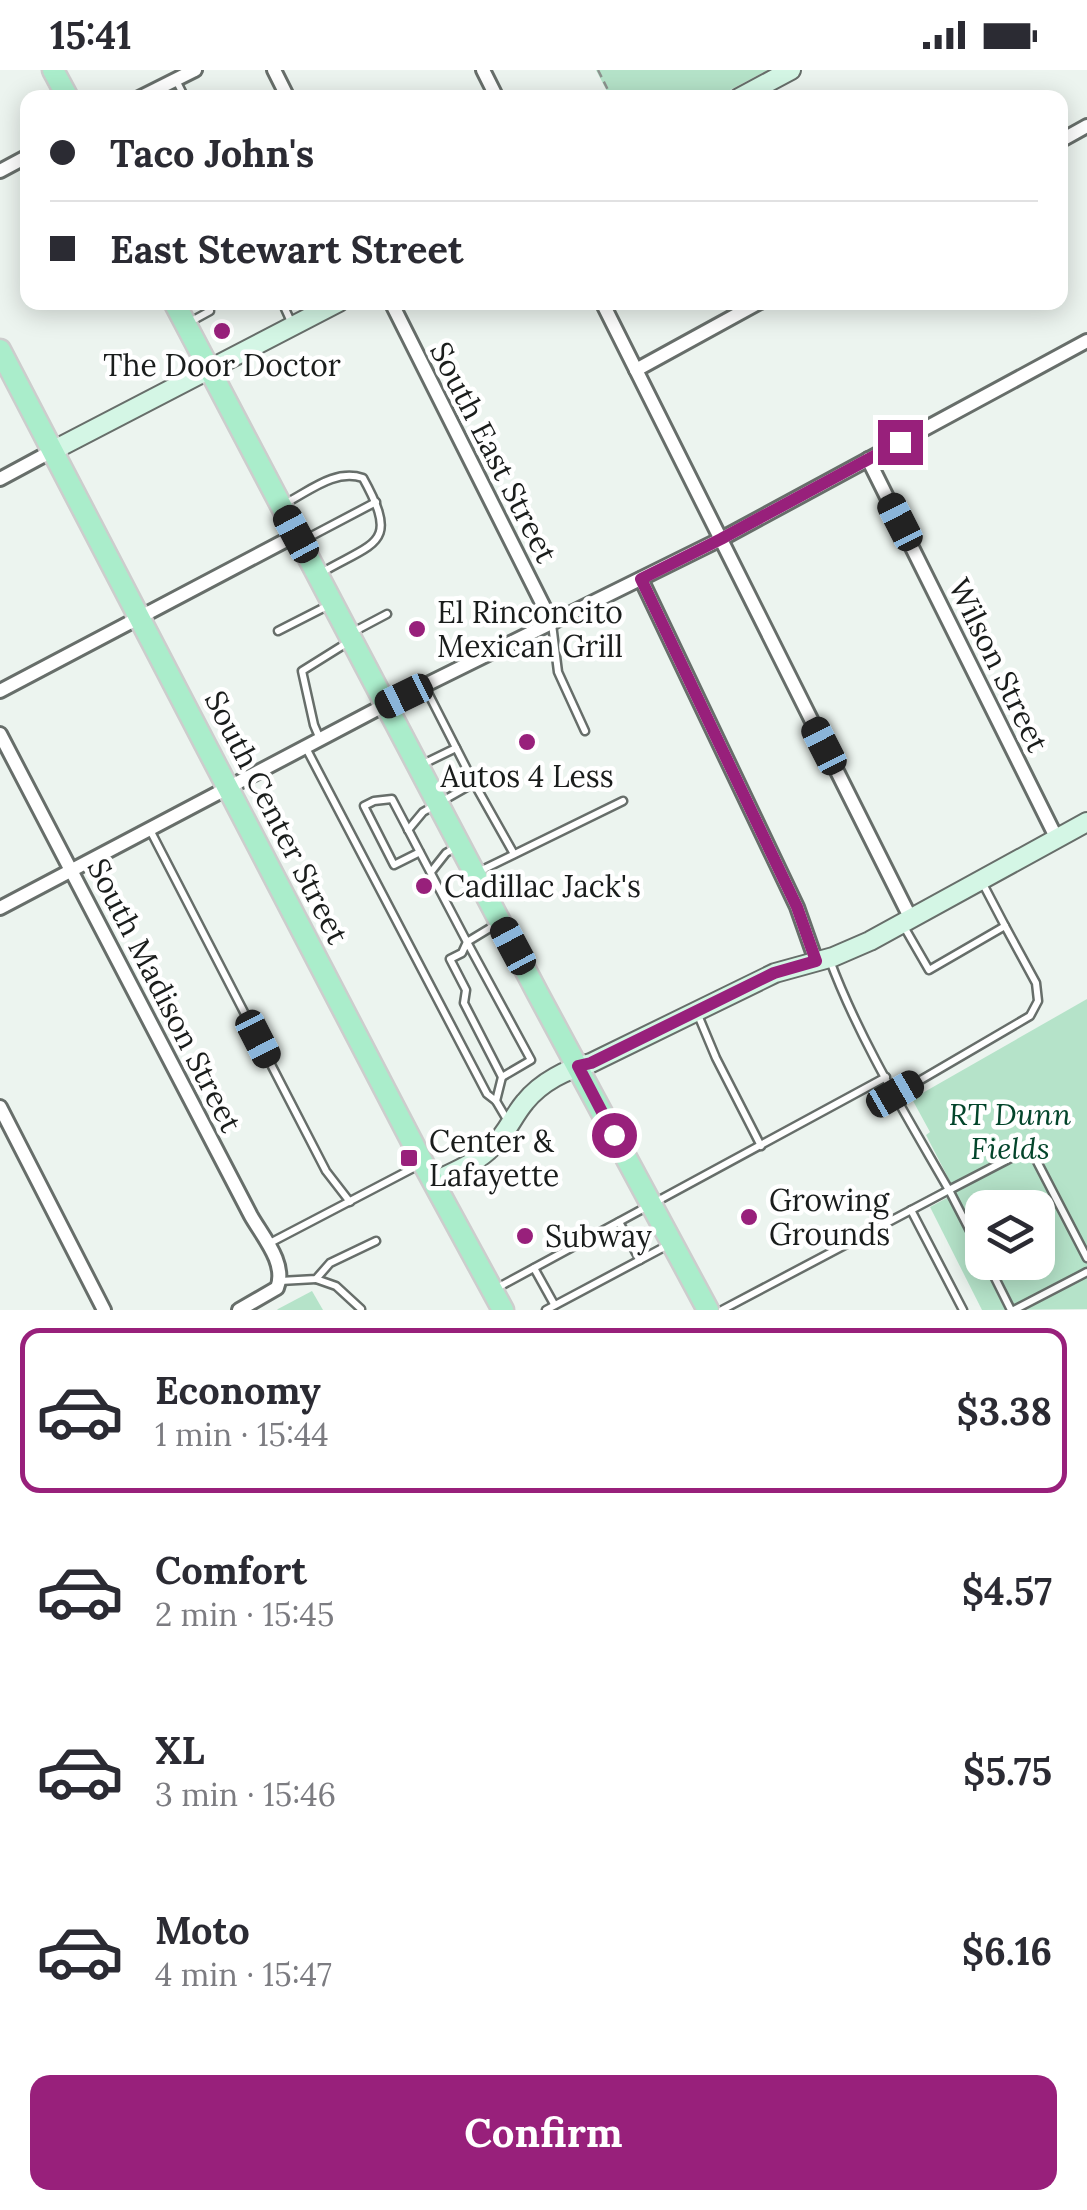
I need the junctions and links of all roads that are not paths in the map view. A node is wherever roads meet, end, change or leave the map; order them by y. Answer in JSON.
{"nodes":[{"id":1,"x":194,"y":70,"type":"edge"},
{"id":2,"x":790,"y":70,"type":"edge"},
{"id":3,"x":176,"y":79,"type":"junction"},
{"id":4,"x":155,"y":90,"type":"edge"},
{"id":5,"x":181,"y":90,"type":"edge"},
{"id":6,"x":754,"y":90,"type":"edge"},
{"id":7,"x":178,"y":310,"type":"edge"},
{"id":8,"x":210,"y":310,"type":"edge"},
{"id":9,"x":286,"y":310,"type":"edge"},
{"id":10,"x":324,"y":310,"type":"edge"},
{"id":11,"x":396,"y":310,"type":"edge"},
{"id":12,"x":606,"y":310,"type":"edge"},
{"id":13,"x":745,"y":310,"type":"edge"},
{"id":14,"x":186,"y":324,"type":"junction"},
{"id":15,"x":293,"y":326,"type":"junction"},
{"id":16,"x":1087,"y":341,"type":"edge"},
{"id":17,"x":0,"y":350,"type":"edge"},
{"id":18,"x":209,"y":369,"type":"junction"},
{"id":19,"x":636,"y":370,"type":"junction"},
{"id":20,"x":52,"y":451,"type":"junction"},
{"id":21,"x":868,"y":459,"type":"junction"},
{"id":22,"x":0,"y":479,"type":"edge"},
{"id":23,"x":376,"y":502,"type":"junction"},
{"id":24,"x":281,"y":506,"type":"junction"},
{"id":25,"x":298,"y":538,"type":"junction"},
{"id":26,"x":721,"y":539,"type":"junction"},
{"id":27,"x":317,"y":575,"type":"junction"},
{"id":28,"x":641,"y":579,"type":"junction"},
{"id":29,"x":332,"y":604,"type":"junction"},
{"id":30,"x":387,"y":614,"type":"dead end"},
{"id":31,"x":140,"y":617,"type":"junction"},
{"id":32,"x":552,"y":623,"type":"junction"},
{"id":33,"x":278,"y":631,"type":"dead end"},
{"id":34,"x":350,"y":637,"type":"junction"},
{"id":35,"x":424,"y":686,"type":"junction"},
{"id":36,"x":0,"y":691,"type":"edge"},
{"id":37,"x":385,"y":705,"type":"junction"},
{"id":38,"x":585,"y":731,"type":"dead end"},
{"id":39,"x":0,"y":734,"type":"edge"},
{"id":40,"x":320,"y":739,"type":"junction"},
{"id":41,"x":305,"y":747,"type":"junction"},
{"id":42,"x":456,"y":748,"type":"junction"},
{"id":43,"x":418,"y":767,"type":"junction"},
{"id":44,"x":474,"y":783,"type":"junction"},
{"id":45,"x":228,"y":788,"type":"junction"},
{"id":46,"x":623,"y":801,"type":"dead end"},
{"id":47,"x":437,"y":803,"type":"junction"},
{"id":48,"x":1087,"y":822,"type":"edge"},
{"id":49,"x":150,"y":830,"type":"junction"},
{"id":50,"x":408,"y":830,"type":"junction"},
{"id":51,"x":1057,"y":838,"type":"junction"},
{"id":52,"x":460,"y":846,"type":"junction"},
{"id":53,"x":420,"y":852,"type":"junction"},
{"id":54,"x":514,"y":854,"type":"junction"},
{"id":55,"x":72,"y":870,"type":"junction"},
{"id":56,"x":430,"y":872,"type":"junction"},
{"id":57,"x":474,"y":873,"type":"junction"},
{"id":58,"x":982,"y":880,"type":"junction"},
{"id":59,"x":0,"y":908,"type":"edge"},
{"id":60,"x":500,"y":922,"type":"junction"},
{"id":61,"x":906,"y":922,"type":"junction"},
{"id":62,"x":1005,"y":926,"type":"junction"},
{"id":63,"x":468,"y":942,"type":"junction"},
{"id":64,"x":822,"y":960,"type":"junction"},
{"id":65,"x":696,"y":1010,"type":"junction"},
{"id":66,"x":578,"y":1066,"type":"junction"},
{"id":67,"x":886,"y":1076,"type":"junction"},
{"id":68,"x":502,"y":1077,"type":"junction"},
{"id":69,"x":895,"y":1094,"type":"junction"},
{"id":70,"x":496,"y":1101,"type":"junction"},
{"id":71,"x":0,"y":1108,"type":"edge"},
{"id":72,"x":510,"y":1125,"type":"junction"},
{"id":73,"x":761,"y":1146,"type":"junction"},
{"id":74,"x":423,"y":1163,"type":"junction"},
{"id":75,"x":433,"y":1182,"type":"junction"},
{"id":76,"x":949,"y":1190,"type":"junction"},
{"id":77,"x":350,"y":1202,"type":"junction"},
{"id":78,"x":652,"y":1204,"type":"junction"},
{"id":79,"x":911,"y":1210,"type":"junction"},
{"id":80,"x":965,"y":1221,"type":"edge"},
{"id":81,"x":619,"y":1222,"type":"junction"},
{"id":82,"x":376,"y":1241,"type":"dead end"},
{"id":83,"x":672,"y":1243,"type":"junction"},
{"id":84,"x":266,"y":1244,"type":"junction"},
{"id":85,"x":1087,"y":1258,"type":"edge"},
{"id":86,"x":640,"y":1260,"type":"junction"},
{"id":87,"x":534,"y":1268,"type":"junction"},
{"id":88,"x":1087,"y":1272,"type":"edge"},
{"id":89,"x":316,"y":1279,"type":"junction"},
{"id":90,"x":996,"y":1280,"type":"edge"},
{"id":91,"x":280,"y":1281,"type":"junction"},
{"id":92,"x":492,"y":1291,"type":"junction"},
{"id":93,"x":554,"y":1304,"type":"junction"},
{"id":94,"x":362,"y":1309,"type":"edge"},
{"id":95,"x":104,"y":1310,"type":"edge"},
{"id":96,"x":239,"y":1310,"type":"edge"},
{"id":97,"x":503,"y":1310,"type":"edge"},
{"id":98,"x":546,"y":1310,"type":"edge"},
{"id":99,"x":708,"y":1310,"type":"edge"},
{"id":100,"x":722,"y":1310,"type":"edge"},
{"id":101,"x":963,"y":1310,"type":"edge"},
{"id":102,"x":1012,"y":1310,"type":"edge"}],
"edges":[{"from":1,"to":3,"type":"street"},
{"from":2,"to":6,"type":"street"},
{"from":3,"to":4,"type":"street"},
{"from":3,"to":5,"type":"lane"},
{"from":7,"to":14,"type":"main road"},
{"from":8,"to":14,"type":"lane"},
{"from":9,"to":15,"type":"lane"},
{"from":10,"to":15,"type":"street"},
{"from":11,"to":32,"type":"street","name":"South East Street"},
{"from":12,"to":19,"type":"street"},
{"from":13,"to":19,"type":"street"},
{"from":14,"to":18,"type":"main road"},
{"from":15,"to":18,"type":"street"},
{"from":16,"to":21,"type":"street"},
{"from":17,"to":20,"type":"main road","name":"South Center Street"},
{"from":18,"to":20,"type":"street"},
{"from":18,"to":24,"type":"main road"},
{"from":19,"to":26,"type":"street"},
{"from":20,"to":22,"type":"street"},
{"from":20,"to":31,"type":"main road","name":"South Center Street"},
{"from":21,"to":26,"type":"street"},
{"from":21,"to":51,"type":"street","name":"Wilson Street"},
{"from":23,"to":24,"type":"lane"},
{"from":23,"to":25,"type":"lane"},
{"from":23,"to":27,"type":"lane"},
{"from":24,"to":25,"type":"main road"},
{"from":25,"to":27,"type":"main road"},
{"from":25,"to":31,"type":"street"},
{"from":26,"to":28,"type":"street"},
{"from":26,"to":61,"type":"street"},
{"from":27,"to":29,"type":"main road"},
{"from":28,"to":32,"type":"street"},
{"from":28,"to":64,"type":"street"},
{"from":29,"to":33,"type":"lane"},
{"from":29,"to":34,"type":"main road"},
{"from":30,"to":34,"type":"lane"},
{"from":31,"to":36,"type":"street"},
{"from":31,"to":45,"type":"main road","name":"South Center Street"},
{"from":32,"to":35,"type":"street"},
{"from":32,"to":38,"type":"lane"},
{"from":34,"to":37,"type":"main road"},
{"from":34,"to":40,"type":"lane"},
{"from":35,"to":37,"type":"street"},
{"from":35,"to":42,"type":"lane"},
{"from":37,"to":40,"type":"street"},
{"from":37,"to":43,"type":"main road"},
{"from":39,"to":55,"type":"street","name":"South Madison Street"},
{"from":40,"to":41,"type":"street"},
{"from":41,"to":45,"type":"street"},
{"from":41,"to":70,"type":"lane"},
{"from":42,"to":43,"type":"lane"},
{"from":42,"to":44,"type":"lane"},
{"from":43,"to":47,"type":"main road"},
{"from":44,"to":47,"type":"lane"},
{"from":44,"to":54,"type":"lane"},
{"from":45,"to":49,"type":"street"},
{"from":45,"to":74,"type":"main road","name":"South Center Street"},
{"from":46,"to":54,"type":"lane"},
{"from":47,"to":50,"type":"lane"},
{"from":47,"to":52,"type":"main road"},
{"from":48,"to":51,"type":"street"},
{"from":49,"to":55,"type":"street"},
{"from":49,"to":77,"type":"lane"},
{"from":50,"to":53,"type":"lane"},
{"from":50,"to":53,"type":"lane"},
{"from":51,"to":58,"type":"street"},
{"from":52,"to":56,"type":"lane"},
{"from":52,"to":57,"type":"main road"},
{"from":53,"to":56,"type":"lane"},
{"from":54,"to":57,"type":"lane"},
{"from":55,"to":59,"type":"street"},
{"from":55,"to":84,"type":"street","name":"South Madison Street"},
{"from":56,"to":63,"type":"lane"},
{"from":57,"to":60,"type":"main road"},
{"from":58,"to":61,"type":"street"},
{"from":58,"to":62,"type":"lane"},
{"from":60,"to":63,"type":"lane"},
{"from":60,"to":66,"type":"main road"},
{"from":61,"to":62,"type":"lane"},
{"from":61,"to":64,"type":"street"},
{"from":62,"to":69,"type":"lane"},
{"from":63,"to":68,"type":"lane"},
{"from":63,"to":68,"type":"lane"},
{"from":64,"to":65,"type":"street"},
{"from":64,"to":67,"type":"lane"},
{"from":65,"to":66,"type":"street"},
{"from":65,"to":73,"type":"lane"},
{"from":66,"to":72,"type":"street"},
{"from":66,"to":78,"type":"main road"},
{"from":67,"to":69,"type":"lane"},
{"from":67,"to":73,"type":"lane"},
{"from":68,"to":70,"type":"lane"},
{"from":69,"to":76,"type":"lane"},
{"from":70,"to":72,"type":"lane"},
{"from":71,"to":95,"type":"street"},
{"from":72,"to":75,"type":"street"},
{"from":73,"to":78,"type":"lane"},
{"from":74,"to":75,"type":"main road","name":"South Center Street"},
{"from":74,"to":77,"type":"lane"},
{"from":75,"to":92,"type":"main road","name":"South Center Street"},
{"from":76,"to":79,"type":"lane"},
{"from":76,"to":80,"type":"lane"},
{"from":76,"to":85,"type":"lane"},
{"from":77,"to":84,"type":"lane"},
{"from":78,"to":81,"type":"lane"},
{"from":78,"to":83,"type":"main road"},
{"from":79,"to":100,"type":"lane"},
{"from":79,"to":101,"type":"lane"},
{"from":81,"to":86,"type":"lane"},
{"from":81,"to":87,"type":"lane"},
{"from":82,"to":89,"type":"lane"},
{"from":83,"to":86,"type":"lane"},
{"from":83,"to":99,"type":"main road"},
{"from":84,"to":91,"type":"street","name":"South Madison Street"},
{"from":86,"to":93,"type":"lane"},
{"from":87,"to":92,"type":"lane"},
{"from":87,"to":93,"type":"lane"},
{"from":88,"to":102,"type":"lane"},
{"from":89,"to":91,"type":"lane"},
{"from":89,"to":94,"type":"lane"},
{"from":90,"to":102,"type":"lane"},
{"from":91,"to":96,"type":"street"},
{"from":92,"to":97,"type":"main road","name":"South Center Street"},
{"from":93,"to":98,"type":"lane"}]}
